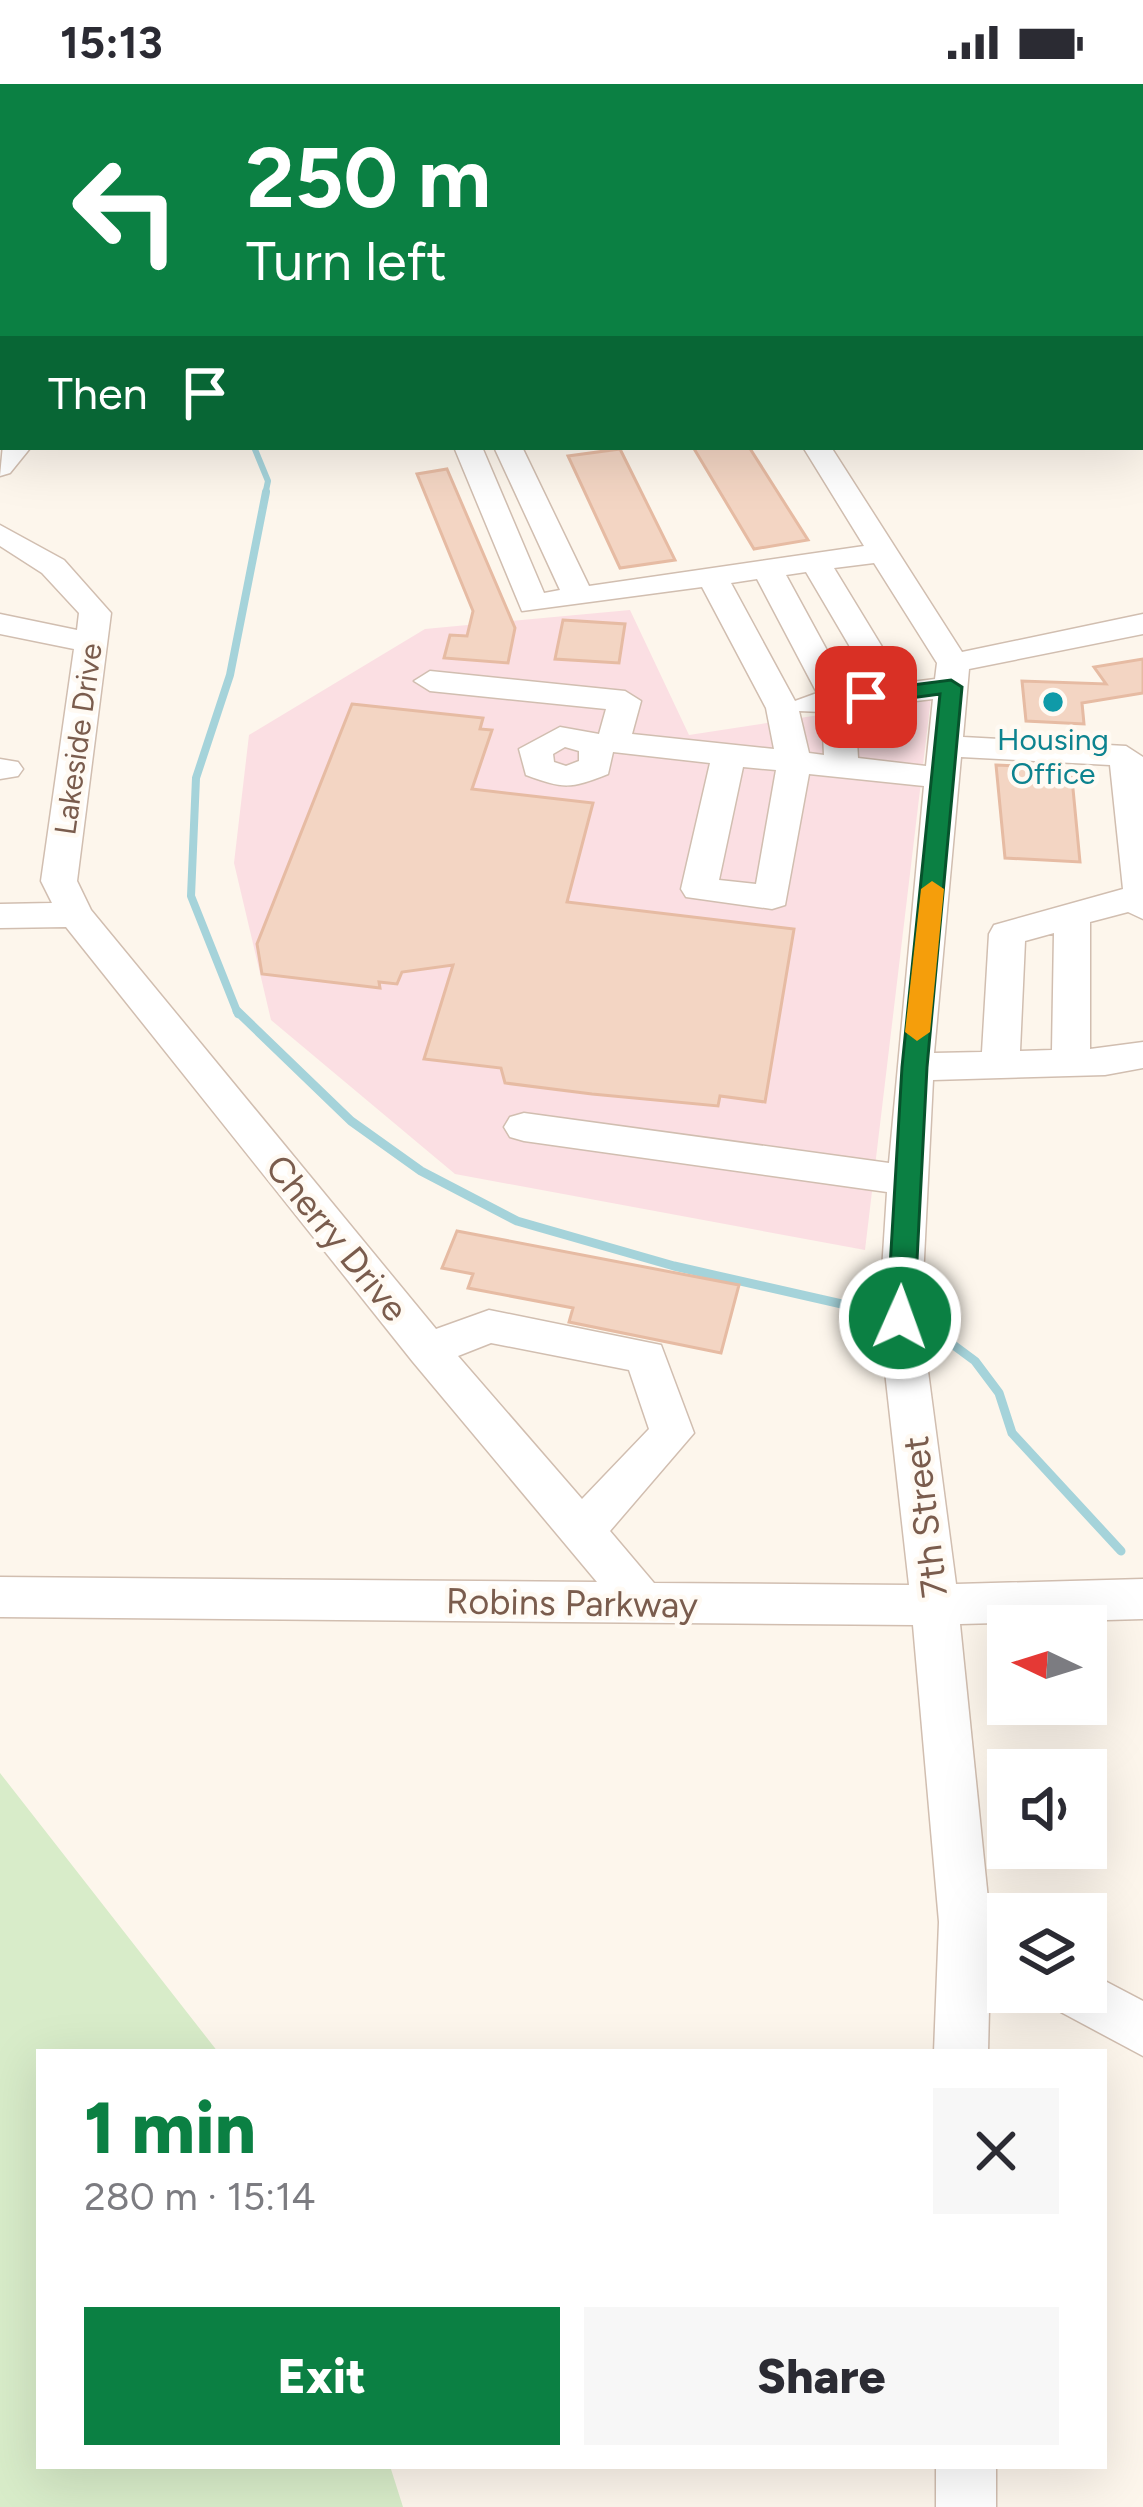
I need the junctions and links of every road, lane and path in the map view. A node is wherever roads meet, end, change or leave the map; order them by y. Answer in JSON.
{"nodes":[{"id":1,"x":469,"y":450,"type":"edge"},
{"id":2,"x":509,"y":450,"type":"edge"},
{"id":3,"x":820,"y":450,"type":"edge"},
{"id":4,"x":0,"y":534,"type":"edge"},
{"id":5,"x":884,"y":552,"type":"junction"},
{"id":6,"x":815,"y":562,"type":"junction"},
{"id":7,"x":767,"y":569,"type":"junction"},
{"id":8,"x":712,"y":576,"type":"junction"},
{"id":9,"x":579,"y":597,"type":"junction"},
{"id":10,"x":0,"y":624,"type":"edge"},
{"id":11,"x":1142,"y":626,"type":"edge"},
{"id":12,"x":92,"y":643,"type":"junction"},
{"id":13,"x":952,"y":675,"type":"junction"},
{"id":14,"x":430,"y":681,"type":"dead end"},
{"id":15,"x":894,"y":694,"type":"junction"},
{"id":16,"x":838,"y":701,"type":"junction"},
{"id":17,"x":782,"y":708,"type":"junction"},
{"id":18,"x":729,"y":754,"type":"junction"},
{"id":19,"x":794,"y":762,"type":"junction"},
{"id":20,"x":945,"y":762,"type":"junction"},
{"id":21,"x":842,"y":767,"type":"junction"},
{"id":22,"x":1142,"y":901,"type":"edge"},
{"id":23,"x":76,"y":915,"type":"junction"},
{"id":24,"x":8,"y":916,"type":"edge"},
{"id":25,"x":1072,"y":916,"type":"junction"},
{"id":26,"x":1143,"y":1055,"type":"edge"},
{"id":27,"x":1071,"y":1063,"type":"junction"},
{"id":28,"x":1000,"y":1065,"type":"junction"},
{"id":29,"x":914,"y":1067,"type":"junction"},
{"id":30,"x":524,"y":1127,"type":"dead end"},
{"id":31,"x":906,"y":1180,"type":"junction"},
{"id":32,"x":428,"y":1350,"type":"junction"},
{"id":33,"x":583,"y":1529,"type":"junction"},
{"id":34,"x":0,"y":1597,"type":"edge"},
{"id":35,"x":1143,"y":1599,"type":"edge"},
{"id":36,"x":643,"y":1604,"type":"junction"},
{"id":37,"x":935,"y":1605,"type":"junction"},
{"id":38,"x":987,"y":1936,"type":"edge"},
{"id":39,"x":1107,"y":2003,"type":"edge"},
{"id":40,"x":1136,"y":2013,"type":"edge"},
{"id":41,"x":962,"y":2049,"type":"edge"},
{"id":42,"x":966,"y":2469,"type":"edge"},
{"id":43,"x":966,"y":2507,"type":"edge"}],
"edges":[{"from":1,"to":9,"type":"street"},
{"from":2,"to":9,"type":"street"},
{"from":3,"to":5,"type":"street"},
{"from":4,"to":12,"type":"street","name":"Lakeside Drive"},
{"from":5,"to":6,"type":"street"},
{"from":5,"to":13,"type":"street"},
{"from":6,"to":7,"type":"street"},
{"from":6,"to":15,"type":"street"},
{"from":7,"to":8,"type":"street"},
{"from":7,"to":16,"type":"street"},
{"from":8,"to":9,"type":"street"},
{"from":8,"to":17,"type":"street"},
{"from":10,"to":12,"type":"street"},
{"from":11,"to":13,"type":"street"},
{"from":12,"to":23,"type":"street","name":"Lakeside Drive"},
{"from":13,"to":15,"type":"street"},
{"from":13,"to":20,"type":"street","name":"7th Street"},
{"from":14,"to":18,"type":"street"},
{"from":15,"to":16,"type":"street"},
{"from":16,"to":17,"type":"street"},
{"from":16,"to":21,"type":"street"},
{"from":17,"to":19,"type":"street"},
{"from":18,"to":19,"type":"street"},
{"from":18,"to":19,"type":"street"},
{"from":19,"to":21,"type":"street"},
{"from":20,"to":21,"type":"street"},
{"from":20,"to":22,"type":"street"},
{"from":20,"to":29,"type":"street","name":"7th Street"},
{"from":22,"to":25,"type":"street"},
{"from":23,"to":24,"type":"street"},
{"from":23,"to":32,"type":"street","name":"Cherry Drive"},
{"from":25,"to":27,"type":"street"},
{"from":25,"to":28,"type":"street"},
{"from":26,"to":27,"type":"street"},
{"from":27,"to":28,"type":"street"},
{"from":28,"to":29,"type":"street"},
{"from":29,"to":31,"type":"street","name":"7th Street"},
{"from":30,"to":31,"type":"street"},
{"from":31,"to":37,"type":"street","name":"7th Street"},
{"from":32,"to":33,"type":"street","name":"Cherry Drive"},
{"from":32,"to":33,"type":"street"},
{"from":33,"to":36,"type":"street","name":"Cherry Drive"},
{"from":34,"to":36,"type":"street","name":"Robins Parkway"},
{"from":35,"to":37,"type":"street","name":"Robins Parkway"},
{"from":36,"to":37,"type":"street","name":"Robins Parkway"},
{"from":37,"to":38,"type":"street","name":"7th Street"},
{"from":38,"to":41,"type":"street","name":"7th Street"},
{"from":39,"to":40,"type":"street"},
{"from":42,"to":43,"type":"street"}]}
